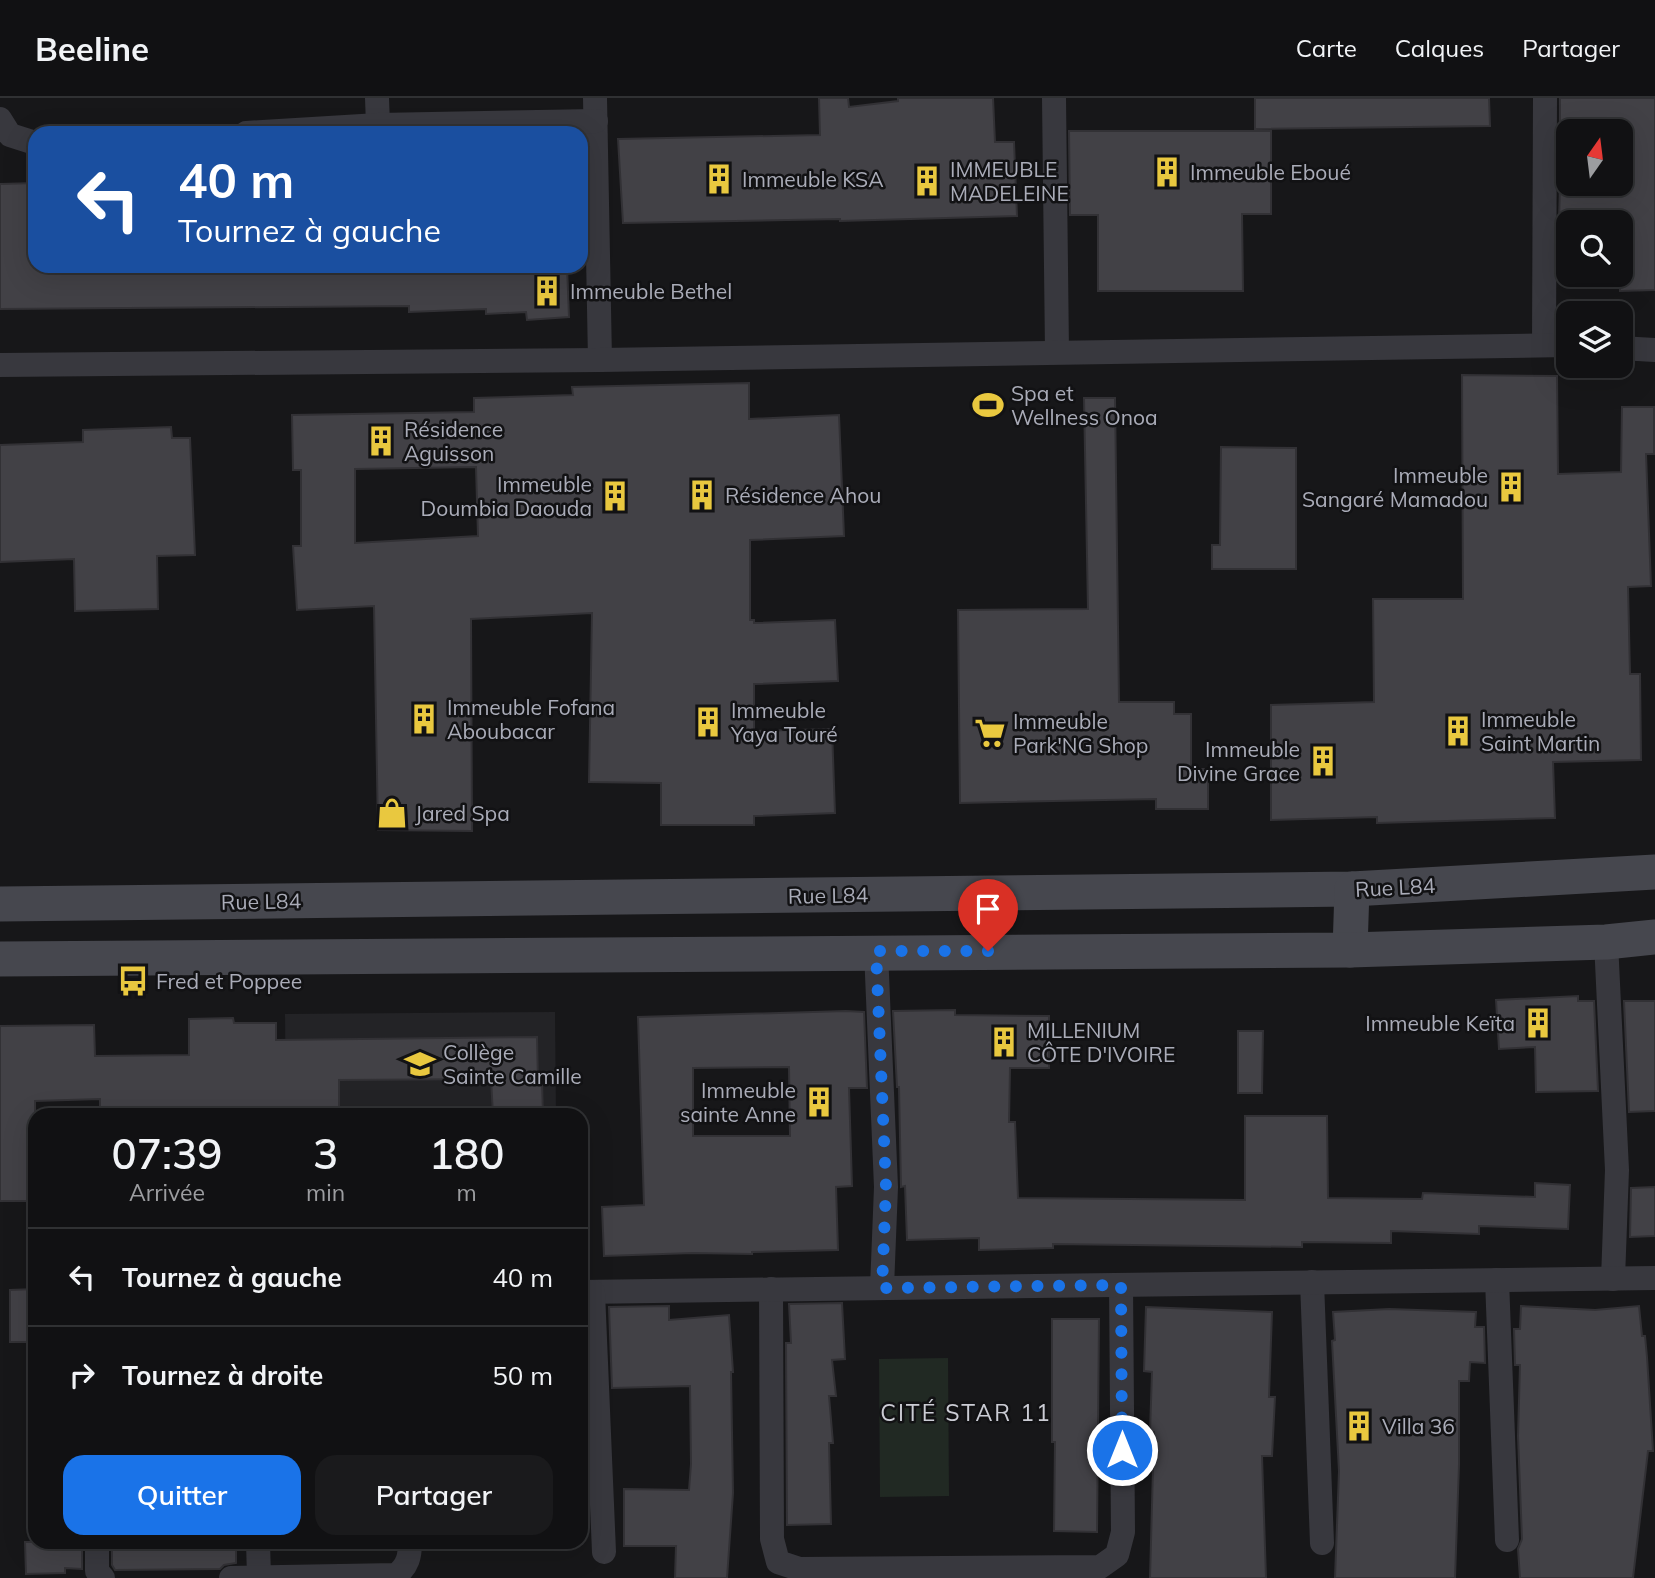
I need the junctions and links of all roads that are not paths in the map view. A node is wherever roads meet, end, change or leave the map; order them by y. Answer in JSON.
{"nodes":[{"id":1,"x":377,"y":98,"type":"edge"},
{"id":2,"x":1054,"y":98,"type":"edge"},
{"id":3,"x":1545,"y":98,"type":"edge"},
{"id":4,"x":596,"y":110,"type":"edge"},
{"id":5,"x":0,"y":119,"type":"edge"},
{"id":6,"x":378,"y":125,"type":"junction"},
{"id":7,"x":362,"y":126,"type":"edge"},
{"id":8,"x":28,"y":141,"type":"edge"},
{"id":9,"x":1556,"y":345,"type":"edge"},
{"id":10,"x":1633,"y":349,"type":"edge"},
{"id":11,"x":1655,"y":350,"type":"edge"},
{"id":12,"x":1057,"y":352,"type":"junction"},
{"id":13,"x":600,"y":360,"type":"junction"},
{"id":14,"x":0,"y":365,"type":"edge"},
{"id":15,"x":1655,"y":872,"type":"edge"},
{"id":16,"x":1352,"y":889,"type":"junction"},
{"id":17,"x":0,"y":904,"type":"edge"},
{"id":18,"x":1655,"y":937,"type":"edge"},
{"id":19,"x":1606,"y":942,"type":"junction"},
{"id":20,"x":1350,"y":950,"type":"junction"},
{"id":21,"x":876,"y":951,"type":"junction"},
{"id":22,"x":0,"y":958,"type":"edge"},
{"id":23,"x":1655,"y":1278,"type":"edge"},
{"id":24,"x":1613,"y":1279,"type":"junction"},
{"id":25,"x":1497,"y":1280,"type":"junction"},
{"id":26,"x":1312,"y":1282,"type":"junction"},
{"id":27,"x":1121,"y":1285,"type":"junction"},
{"id":28,"x":882,"y":1288,"type":"junction"},
{"id":29,"x":771,"y":1289,"type":"junction"},
{"id":30,"x":588,"y":1292,"type":"edge"},
{"id":31,"x":588,"y":1307,"type":"edge"},
{"id":32,"x":1507,"y":1540,"type":"dead end"},
{"id":33,"x":1322,"y":1543,"type":"dead end"},
{"id":34,"x":97,"y":1549,"type":"edge"},
{"id":35,"x":258,"y":1549,"type":"edge"},
{"id":36,"x":410,"y":1549,"type":"edge"},
{"id":37,"x":604,"y":1552,"type":"dead end"},
{"id":38,"x":259,"y":1577,"type":"edge"},
{"id":39,"x":103,"y":1578,"type":"edge"},
{"id":40,"x":231,"y":1578,"type":"edge"}],
"edges":[{"from":1,"to":6,"type":"street"},
{"from":2,"to":12,"type":"street"},
{"from":3,"to":9,"type":"street"},
{"from":4,"to":6,"type":"street"},
{"from":4,"to":13,"type":"street"},
{"from":5,"to":8,"type":"street"},
{"from":6,"to":7,"type":"street"},
{"from":9,"to":12,"type":"street"},
{"from":10,"to":11,"type":"street"},
{"from":12,"to":13,"type":"street"},
{"from":13,"to":14,"type":"street"},
{"from":15,"to":16,"type":"main road","name":"Rue L84"},
{"from":16,"to":17,"type":"main road","name":"Rue L84"},
{"from":16,"to":20,"type":"main road"},
{"from":18,"to":19,"type":"main road"},
{"from":19,"to":20,"type":"main road"},
{"from":19,"to":24,"type":"street"},
{"from":20,"to":21,"type":"main road"},
{"from":21,"to":22,"type":"main road"},
{"from":21,"to":28,"type":"street"},
{"from":23,"to":24,"type":"street"},
{"from":24,"to":25,"type":"street"},
{"from":25,"to":26,"type":"street"},
{"from":25,"to":32,"type":"street"},
{"from":26,"to":27,"type":"street"},
{"from":26,"to":33,"type":"street"},
{"from":27,"to":28,"type":"street"},
{"from":27,"to":29,"type":"street"},
{"from":28,"to":29,"type":"street"},
{"from":29,"to":30,"type":"street"},
{"from":31,"to":37,"type":"street"},
{"from":34,"to":39,"type":"street"},
{"from":35,"to":38,"type":"street"},
{"from":36,"to":38,"type":"street"},
{"from":38,"to":40,"type":"street"}]}
